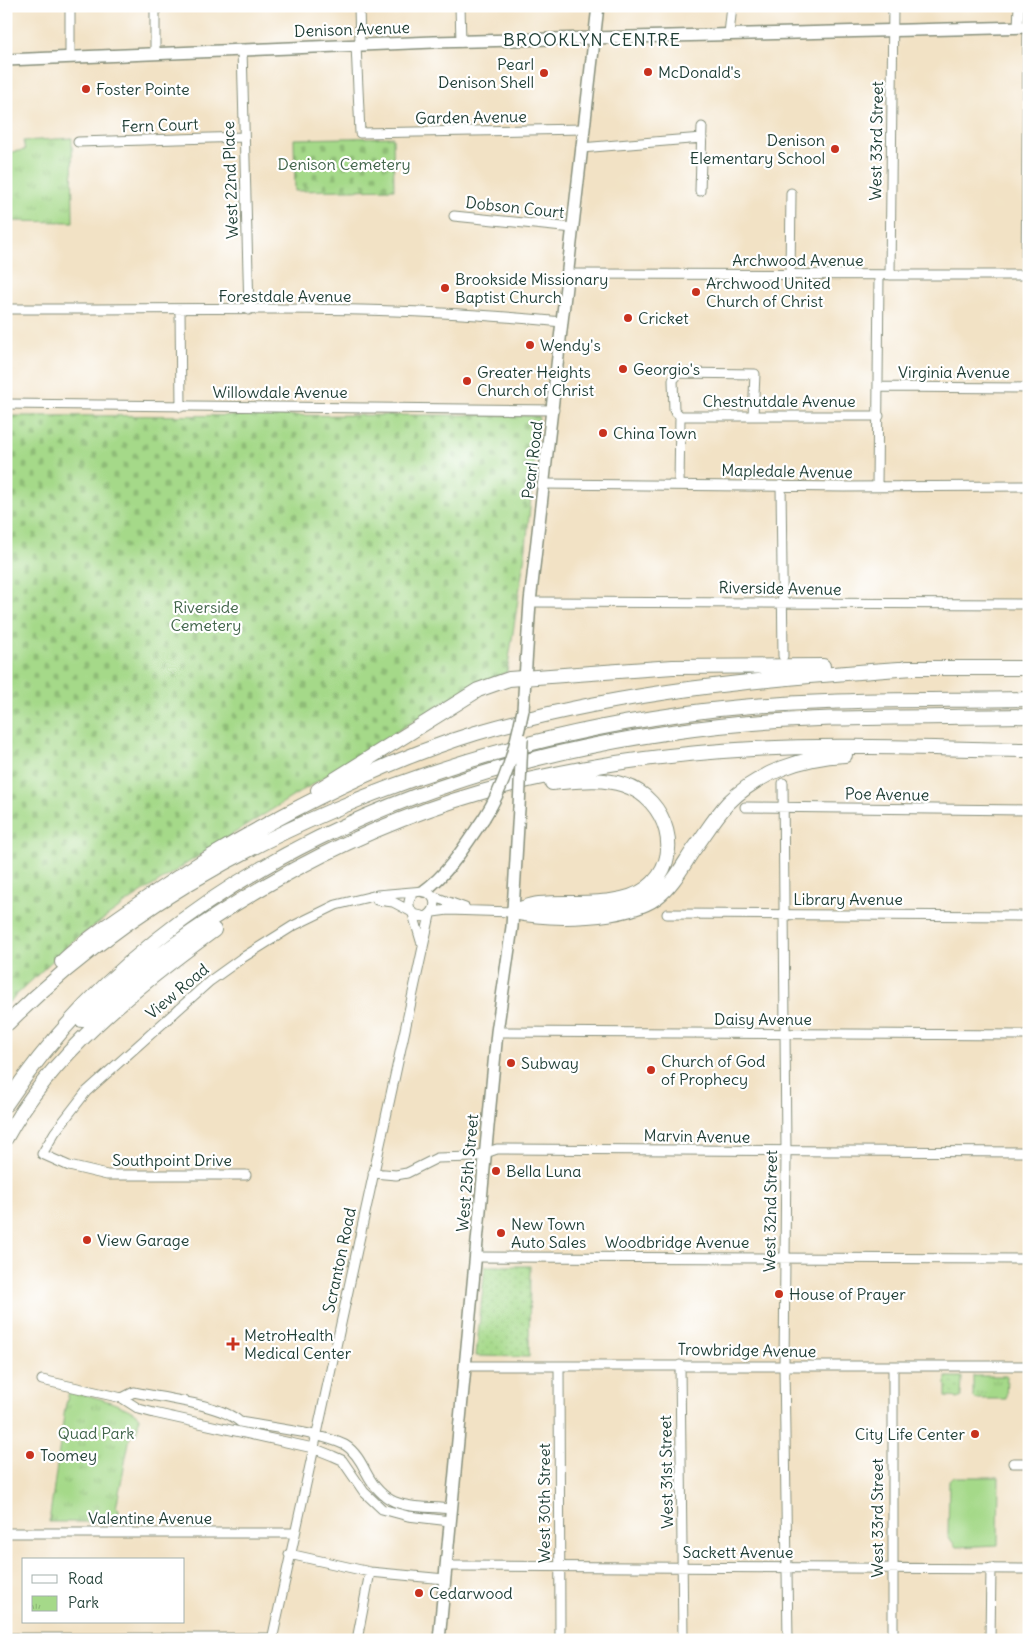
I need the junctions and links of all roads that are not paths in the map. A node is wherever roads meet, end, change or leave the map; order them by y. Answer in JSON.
{"nodes":[{"id":1,"x":70,"y":6,"type":"edge"},
{"id":2,"x":155,"y":6,"type":"edge"},
{"id":3,"x":359,"y":6,"type":"edge"},
{"id":4,"x":460,"y":6,"type":"edge"},
{"id":5,"x":598,"y":6,"type":"edge"},
{"id":6,"x":732,"y":6,"type":"edge"},
{"id":7,"x":893,"y":6,"type":"edge"},
{"id":8,"x":1019,"y":6,"type":"edge"},
{"id":9,"x":1025,"y":27,"type":"edge"},
{"id":10,"x":893,"y":30,"type":"junction"},
{"id":11,"x":729,"y":34,"type":"junction"},
{"id":12,"x":595,"y":38,"type":"junction"},
{"id":13,"x":461,"y":42,"type":"junction"},
{"id":14,"x":358,"y":45,"type":"junction"},
{"id":15,"x":242,"y":49,"type":"junction"},
{"id":16,"x":155,"y":53,"type":"junction"},
{"id":17,"x":70,"y":56,"type":"junction"},
{"id":18,"x":6,"y":60,"type":"edge"},
{"id":19,"x":702,"y":128,"type":"dead end"},
{"id":20,"x":583,"y":129,"type":"junction"},
{"id":21,"x":244,"y":137,"type":"junction"},
{"id":22,"x":702,"y":138,"type":"junction"},
{"id":23,"x":78,"y":142,"type":"dead end"},
{"id":24,"x":581,"y":148,"type":"junction"},
{"id":25,"x":700,"y":191,"type":"dead end"},
{"id":26,"x":791,"y":193,"type":"dead end"},
{"id":27,"x":454,"y":216,"type":"dead end"},
{"id":28,"x":573,"y":228,"type":"junction"},
{"id":29,"x":568,"y":274,"type":"junction"},
{"id":30,"x":790,"y":274,"type":"junction"},
{"id":31,"x":879,"y":275,"type":"junction"},
{"id":32,"x":890,"y":275,"type":"junction"},
{"id":33,"x":1028,"y":275,"type":"edge"},
{"id":34,"x":6,"y":309,"type":"edge"},
{"id":35,"x":180,"y":310,"type":"junction"},
{"id":36,"x":249,"y":310,"type":"junction"},
{"id":37,"x":562,"y":322,"type":"junction"},
{"id":38,"x":879,"y":387,"type":"junction"},
{"id":39,"x":1029,"y":388,"type":"edge"},
{"id":40,"x":6,"y":404,"type":"edge"},
{"id":41,"x":181,"y":407,"type":"junction"},
{"id":42,"x":554,"y":410,"type":"junction"},
{"id":43,"x":680,"y":416,"type":"junction"},
{"id":44,"x":753,"y":416,"type":"junction"},
{"id":45,"x":879,"y":416,"type":"junction"},
{"id":46,"x":546,"y":484,"type":"junction"},
{"id":47,"x":679,"y":485,"type":"junction"},
{"id":48,"x":782,"y":486,"type":"junction"},
{"id":49,"x":877,"y":486,"type":"junction"},
{"id":50,"x":1029,"y":486,"type":"edge"},
{"id":51,"x":530,"y":602,"type":"junction"},
{"id":52,"x":783,"y":603,"type":"junction"},
{"id":53,"x":1029,"y":604,"type":"edge"},
{"id":54,"x":784,"y":656,"type":"dead end"},
{"id":55,"x":914,"y":668,"type":"junction"},
{"id":56,"x":1029,"y":668,"type":"edge"},
{"id":57,"x":526,"y":677,"type":"junction"},
{"id":58,"x":1029,"y":699,"type":"edge"},
{"id":59,"x":523,"y":710,"type":"junction"},
{"id":60,"x":1029,"y":716,"type":"edge"},
{"id":61,"x":963,"y":749,"type":"junction"},
{"id":62,"x":1029,"y":750,"type":"edge"},
{"id":63,"x":783,"y":783,"type":"dead end"},
{"id":64,"x":783,"y":807,"type":"junction"},
{"id":65,"x":745,"y":808,"type":"dead end"},
{"id":66,"x":428,"y":810,"type":"junction"},
{"id":67,"x":1029,"y":810,"type":"edge"},
{"id":68,"x":250,"y":833,"type":"junction"},
{"id":69,"x":367,"y":835,"type":"junction"},
{"id":70,"x":424,"y":893,"type":"junction"},
{"id":71,"x":367,"y":898,"type":"junction"},
{"id":72,"x":469,"y":910,"type":"junction"},
{"id":73,"x":512,"y":912,"type":"junction"},
{"id":74,"x":412,"y":913,"type":"junction"},
{"id":75,"x":431,"y":913,"type":"junction"},
{"id":76,"x":667,"y":914,"type":"dead end"},
{"id":77,"x":784,"y":914,"type":"junction"},
{"id":78,"x":1029,"y":916,"type":"edge"},
{"id":79,"x":422,"y":946,"type":"junction"},
{"id":80,"x":7,"y":1024,"type":"edge"},
{"id":81,"x":497,"y":1032,"type":"junction"},
{"id":82,"x":786,"y":1034,"type":"junction"},
{"id":83,"x":1029,"y":1035,"type":"edge"},
{"id":84,"x":30,"y":1069,"type":"junction"},
{"id":85,"x":6,"y":1104,"type":"edge"},
{"id":86,"x":6,"y":1138,"type":"edge"},
{"id":87,"x":786,"y":1152,"type":"junction"},
{"id":88,"x":1029,"y":1152,"type":"edge"},
{"id":89,"x":485,"y":1153,"type":"junction"},
{"id":90,"x":42,"y":1154,"type":"joint"},
{"id":91,"x":373,"y":1173,"type":"junction"},
{"id":92,"x":246,"y":1175,"type":"dead end"},
{"id":93,"x":476,"y":1257,"type":"junction"},
{"id":94,"x":785,"y":1257,"type":"junction"},
{"id":95,"x":1029,"y":1259,"type":"edge"},
{"id":96,"x":680,"y":1365,"type":"junction"},
{"id":97,"x":465,"y":1366,"type":"junction"},
{"id":98,"x":559,"y":1366,"type":"junction"},
{"id":99,"x":784,"y":1366,"type":"junction"},
{"id":100,"x":893,"y":1366,"type":"junction"},
{"id":101,"x":1029,"y":1366,"type":"edge"},
{"id":102,"x":42,"y":1380,"type":"dead end"},
{"id":103,"x":122,"y":1398,"type":"junction"},
{"id":104,"x":240,"y":1422,"type":"junction"},
{"id":105,"x":266,"y":1427,"type":"junction"},
{"id":106,"x":238,"y":1432,"type":"junction"},
{"id":107,"x":316,"y":1437,"type":"junction"},
{"id":108,"x":264,"y":1438,"type":"junction"},
{"id":109,"x":313,"y":1448,"type":"junction"},
{"id":110,"x":1013,"y":1463,"type":"dead end"},
{"id":111,"x":1029,"y":1463,"type":"edge"},
{"id":112,"x":396,"y":1503,"type":"junction"},
{"id":113,"x":392,"y":1513,"type":"junction"},
{"id":114,"x":451,"y":1515,"type":"junction"},
{"id":115,"x":6,"y":1533,"type":"edge"},
{"id":116,"x":294,"y":1533,"type":"junction"},
{"id":117,"x":289,"y":1554,"type":"junction"},
{"id":118,"x":446,"y":1566,"type":"junction"},
{"id":119,"x":560,"y":1566,"type":"junction"},
{"id":120,"x":682,"y":1567,"type":"junction"},
{"id":121,"x":788,"y":1567,"type":"junction"},
{"id":122,"x":892,"y":1568,"type":"junction"},
{"id":123,"x":991,"y":1568,"type":"junction"},
{"id":124,"x":1029,"y":1568,"type":"edge"},
{"id":125,"x":370,"y":1572,"type":"junction"},
{"id":126,"x":445,"y":1579,"type":"junction"},
{"id":127,"x":6,"y":1638,"type":"edge"},
{"id":128,"x":272,"y":1639,"type":"edge"},
{"id":129,"x":357,"y":1640,"type":"edge"},
{"id":130,"x":439,"y":1640,"type":"edge"},
{"id":131,"x":560,"y":1640,"type":"edge"},
{"id":132,"x":682,"y":1640,"type":"edge"},
{"id":133,"x":788,"y":1640,"type":"edge"},
{"id":134,"x":892,"y":1640,"type":"edge"},
{"id":135,"x":990,"y":1640,"type":"edge"}],
"edges":[{"from":1,"to":17,"type":"street"},
{"from":2,"to":16,"type":"street"},
{"from":3,"to":14,"type":"street"},
{"from":4,"to":13,"type":"street"},
{"from":5,"to":12,"type":"main road","name":"Pearl Road"},
{"from":6,"to":11,"type":"street"},
{"from":7,"to":10,"type":"street","name":"West 33rd Street"},
{"from":8,"to":9,"type":"street"},
{"from":9,"to":10,"type":"main road","name":"Denison Avenue"},
{"from":9,"to":33,"type":"street"},
{"from":10,"to":11,"type":"main road","name":"Denison Avenue"},
{"from":10,"to":32,"type":"street","name":"West 33rd Street"},
{"from":11,"to":12,"type":"main road","name":"Denison Avenue"},
{"from":12,"to":13,"type":"main road","name":"Denison Avenue"},
{"from":12,"to":20,"type":"main road","name":"Pearl Road"},
{"from":13,"to":14,"type":"main road","name":"Denison Avenue"},
{"from":14,"to":15,"type":"main road","name":"Denison Avenue"},
{"from":14,"to":20,"type":"street","name":"Garden Avenue"},
{"from":15,"to":16,"type":"main road","name":"Denison Avenue"},
{"from":15,"to":21,"type":"street","name":"West 22nd Place"},
{"from":16,"to":17,"type":"main road","name":"Denison Avenue"},
{"from":17,"to":18,"type":"main road","name":"Denison Avenue"},
{"from":19,"to":22,"type":"street"},
{"from":20,"to":24,"type":"main road","name":"Pearl Road"},
{"from":21,"to":23,"type":"street","name":"Fern Court"},
{"from":21,"to":36,"type":"street","name":"West 22nd Place"},
{"from":22,"to":24,"type":"street"},
{"from":22,"to":25,"type":"street"},
{"from":24,"to":28,"type":"main road","name":"Pearl Road"},
{"from":26,"to":30,"type":"street"},
{"from":27,"to":28,"type":"street","name":"Dobson Court"},
{"from":28,"to":29,"type":"main road","name":"Pearl Road"},
{"from":29,"to":30,"type":"street","name":"Archwood Avenue"},
{"from":29,"to":37,"type":"main road","name":"Pearl Road"},
{"from":30,"to":31,"type":"street","name":"Archwood Avenue"},
{"from":31,"to":32,"type":"street","name":"Archwood Avenue"},
{"from":31,"to":38,"type":"street"},
{"from":32,"to":33,"type":"street","name":"Archwood Avenue"},
{"from":34,"to":35,"type":"street","name":"Forestdale Avenue"},
{"from":35,"to":36,"type":"street","name":"Forestdale Avenue"},
{"from":35,"to":41,"type":"street"},
{"from":36,"to":37,"type":"street","name":"Forestdale Avenue"},
{"from":37,"to":42,"type":"main road","name":"Pearl Road"},
{"from":38,"to":39,"type":"street","name":"Virginia Avenue"},
{"from":38,"to":45,"type":"street"},
{"from":40,"to":41,"type":"street","name":"Willowdale Avenue"},
{"from":41,"to":42,"type":"street","name":"Willowdale Avenue"},
{"from":42,"to":46,"type":"main road","name":"Pearl Road"},
{"from":43,"to":44,"type":"street","name":"Chestnutdale Avenue"},
{"from":43,"to":44,"type":"street"},
{"from":43,"to":47,"type":"street"},
{"from":44,"to":45,"type":"street","name":"Chestnutdale Avenue"},
{"from":45,"to":49,"type":"street"},
{"from":46,"to":47,"type":"street","name":"Mapledale Avenue"},
{"from":46,"to":51,"type":"main road","name":"Pearl Road"},
{"from":47,"to":48,"type":"street","name":"Mapledale Avenue"},
{"from":48,"to":49,"type":"street","name":"Mapledale Avenue"},
{"from":48,"to":52,"type":"street"},
{"from":49,"to":50,"type":"street","name":"Mapledale Avenue"},
{"from":51,"to":52,"type":"street","name":"Riverside Avenue"},
{"from":51,"to":57,"type":"main road","name":"Pearl Road"},
{"from":52,"to":53,"type":"street","name":"Riverside Avenue"},
{"from":52,"to":54,"type":"street"},
{"from":55,"to":56,"type":"highway"},
{"from":55,"to":57,"type":"highway"},
{"from":55,"to":68,"type":"highway"},
{"from":57,"to":59,"type":"main road","name":"Pearl Road"},
{"from":57,"to":68,"type":"highway"},
{"from":58,"to":80,"type":"highway"},
{"from":59,"to":70,"type":"main road","bridge":true},
{"from":59,"to":73,"type":"main road","name":"West 25th Street","bridge":true},
{"from":60,"to":84,"type":"highway"},
{"from":61,"to":62,"type":"highway"},
{"from":61,"to":66,"type":"highway"},
{"from":61,"to":73,"type":"highway"},
{"from":63,"to":64,"type":"street","name":"West 32nd Street"},
{"from":64,"to":65,"type":"street","name":"Poe Avenue"},
{"from":64,"to":67,"type":"street","name":"Poe Avenue"},
{"from":64,"to":77,"type":"street","name":"West 32nd Street"},
{"from":66,"to":69,"type":"highway"},
{"from":66,"to":73,"type":"highway"},
{"from":68,"to":80,"type":"highway"},
{"from":69,"to":84,"type":"highway"},
{"from":69,"to":86,"type":"highway"},
{"from":70,"to":71,"type":"street","name":"View Road"},
{"from":70,"to":72,"type":"street"},
{"from":70,"to":74,"type":"street"},
{"from":70,"to":75,"type":"street"},
{"from":71,"to":74,"type":"street","name":"View Road"},
{"from":71,"to":90,"type":"street","name":"View Road"},
{"from":72,"to":73,"type":"street"},
{"from":72,"to":75,"type":"street"},
{"from":73,"to":81,"type":"main road","name":"West 25th Street"},
{"from":74,"to":75,"type":"street"},
{"from":74,"to":79,"type":"street","name":"Scranton Road"},
{"from":75,"to":79,"type":"street","name":"Scranton Road"},
{"from":76,"to":77,"type":"street","name":"Library Avenue"},
{"from":77,"to":78,"type":"street","name":"Library Avenue"},
{"from":77,"to":82,"type":"street","name":"West 32nd Street"},
{"from":79,"to":91,"type":"street","name":"Scranton Road"},
{"from":81,"to":82,"type":"street","name":"Daisy Avenue"},
{"from":81,"to":89,"type":"main road","name":"West 25th Street"},
{"from":82,"to":83,"type":"street","name":"Daisy Avenue"},
{"from":82,"to":87,"type":"street","name":"West 32nd Street"},
{"from":84,"to":85,"type":"highway"},
{"from":87,"to":88,"type":"street","name":"Marvin Avenue"},
{"from":87,"to":89,"type":"street","name":"Marvin Avenue"},
{"from":87,"to":94,"type":"street","name":"West 32nd Street"},
{"from":89,"to":91,"type":"street"},
{"from":89,"to":93,"type":"main road","name":"West 25th Street"},
{"from":90,"to":92,"type":"street","name":"Southpoint Drive"},
{"from":91,"to":107,"type":"street","name":"Scranton Road"},
{"from":93,"to":94,"type":"street","name":"Woodbridge Avenue"},
{"from":93,"to":97,"type":"main road","name":"West 25th Street"},
{"from":94,"to":95,"type":"street","name":"Woodbridge Avenue"},
{"from":94,"to":99,"type":"street","name":"West 32nd Street"},
{"from":96,"to":98,"type":"street","name":"Trowbridge Avenue"},
{"from":96,"to":99,"type":"street","name":"Trowbridge Avenue"},
{"from":96,"to":120,"type":"street","name":"West 31st Street"},
{"from":97,"to":98,"type":"street","name":"Trowbridge Avenue"},
{"from":97,"to":114,"type":"main road","name":"West 25th Street"},
{"from":98,"to":119,"type":"street","name":"West 30th Street"},
{"from":99,"to":100,"type":"street","name":"Trowbridge Avenue"},
{"from":99,"to":121,"type":"street","name":"West 32nd Street"},
{"from":100,"to":101,"type":"street","name":"Trowbridge Avenue"},
{"from":100,"to":122,"type":"street","name":"West 33rd Street"},
{"from":102,"to":103,"type":"street"},
{"from":103,"to":104,"type":"street"},
{"from":103,"to":106,"type":"street"},
{"from":104,"to":105,"type":"street"},
{"from":104,"to":106,"type":"street"},
{"from":105,"to":107,"type":"street"},
{"from":105,"to":108,"type":"street"},
{"from":106,"to":108,"type":"street"},
{"from":107,"to":109,"type":"street","name":"Scranton Road"},
{"from":107,"to":112,"type":"street"},
{"from":108,"to":109,"type":"street"},
{"from":109,"to":113,"type":"street"},
{"from":109,"to":116,"type":"street","name":"Scranton Road"},
{"from":110,"to":111,"type":"street"},
{"from":112,"to":113,"type":"street"},
{"from":112,"to":114,"type":"street"},
{"from":113,"to":114,"type":"street"},
{"from":114,"to":118,"type":"main road","name":"West 25th Street"},
{"from":115,"to":116,"type":"street","name":"Valentine Avenue"},
{"from":116,"to":117,"type":"street","name":"Scranton Road"},
{"from":117,"to":125,"type":"street"},
{"from":117,"to":128,"type":"street","name":"Scranton Road"},
{"from":118,"to":119,"type":"street","name":"Sackett Avenue"},
{"from":118,"to":126,"type":"main road","name":"West 25th Street"},
{"from":119,"to":120,"type":"street","name":"Sackett Avenue"},
{"from":119,"to":131,"type":"street","name":"West 30th Street"},
{"from":120,"to":121,"type":"street","name":"Sackett Avenue"},
{"from":120,"to":132,"type":"street","name":"West 31st Street"},
{"from":121,"to":122,"type":"street","name":"Sackett Avenue"},
{"from":121,"to":133,"type":"street","name":"West 32nd Street"},
{"from":122,"to":123,"type":"street","name":"Sackett Avenue"},
{"from":122,"to":134,"type":"street","name":"West 33rd Street"},
{"from":123,"to":124,"type":"street","name":"Sackett Avenue"},
{"from":123,"to":135,"type":"street"},
{"from":125,"to":126,"type":"street"},
{"from":125,"to":129,"type":"street"},
{"from":126,"to":130,"type":"main road","name":"West 25th Street"},
{"from":127,"to":128,"type":"street"}]}
